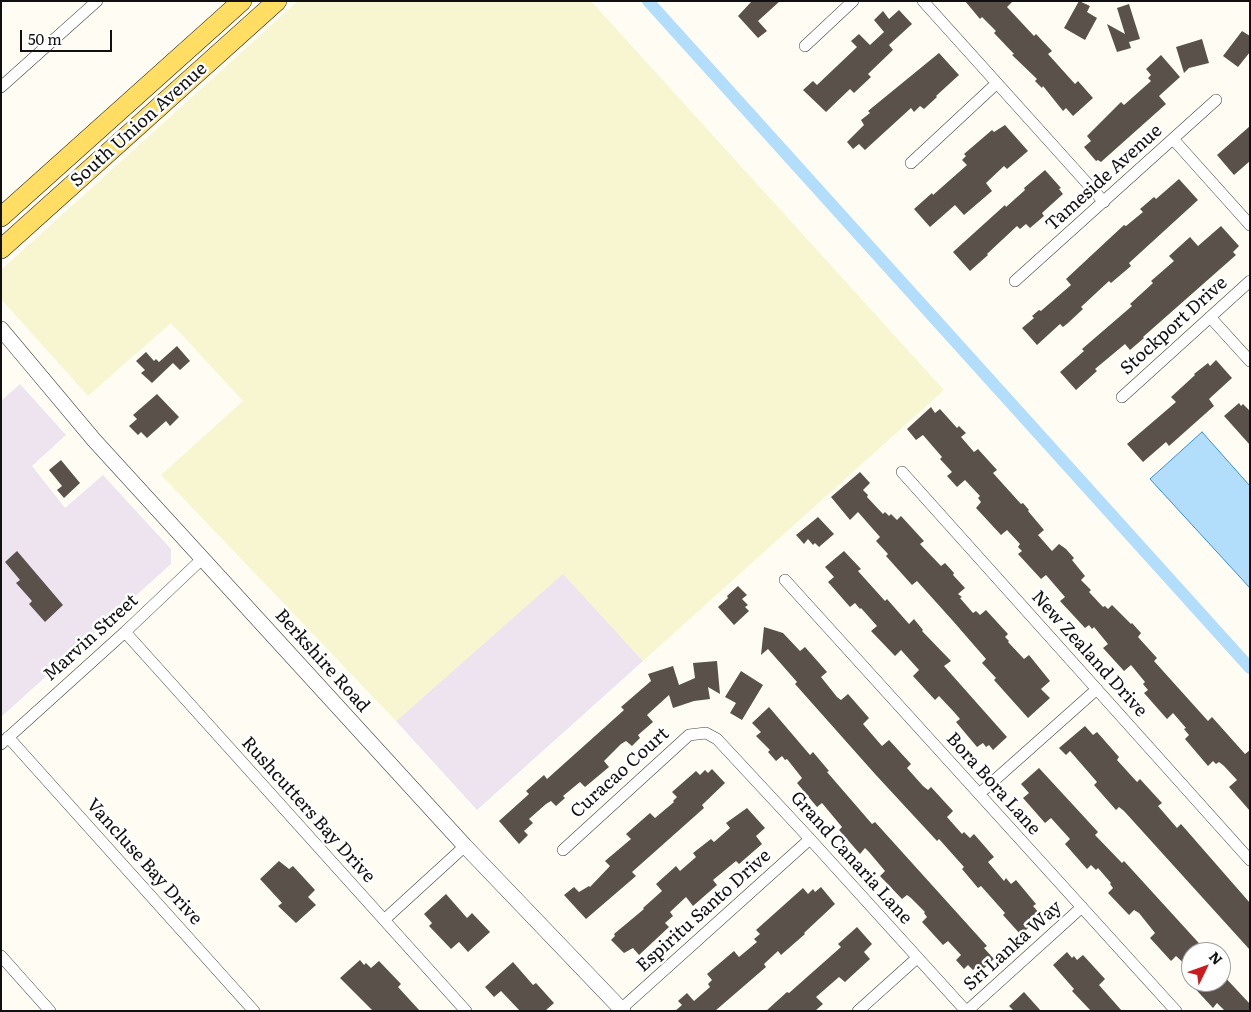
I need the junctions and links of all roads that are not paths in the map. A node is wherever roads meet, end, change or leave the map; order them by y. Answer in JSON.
{"nodes":[{"id":1,"x":97,"y":1,"type":"edge"},
{"id":2,"x":242,"y":1,"type":"edge"},
{"id":3,"x":277,"y":1,"type":"edge"},
{"id":4,"x":853,"y":1,"type":"edge"},
{"id":5,"x":923,"y":1,"type":"edge"},
{"id":6,"x":805,"y":46,"type":"dead end"},
{"id":7,"x":997,"y":83,"type":"junction"},
{"id":8,"x":1,"y":87,"type":"edge"},
{"id":9,"x":1216,"y":100,"type":"dead end"},
{"id":10,"x":1173,"y":139,"type":"junction"},
{"id":11,"x":911,"y":163,"type":"dead end"},
{"id":12,"x":1104,"y":202,"type":"junction"},
{"id":13,"x":1,"y":218,"type":"edge"},
{"id":14,"x":1250,"y":225,"type":"edge"},
{"id":15,"x":1,"y":249,"type":"edge"},
{"id":16,"x":1015,"y":281,"type":"dead end"},
{"id":17,"x":1250,"y":281,"type":"edge"},
{"id":18,"x":1210,"y":317,"type":"junction"},
{"id":19,"x":1,"y":329,"type":"edge"},
{"id":20,"x":1250,"y":361,"type":"edge"},
{"id":21,"x":1122,"y":397,"type":"dead end"},
{"id":22,"x":902,"y":472,"type":"dead end"},
{"id":23,"x":203,"y":558,"type":"junction"},
{"id":24,"x":785,"y":580,"type":"dead end"},
{"id":25,"x":125,"y":632,"type":"junction"},
{"id":26,"x":1097,"y":690,"type":"junction"},
{"id":27,"x":706,"y":733,"type":"joint"},
{"id":28,"x":5,"y":740,"type":"edge"},
{"id":29,"x":979,"y":794,"type":"junction"},
{"id":30,"x":810,"y":838,"type":"junction"},
{"id":31,"x":465,"y":846,"type":"junction"},
{"id":32,"x":563,"y":850,"type":"dead end"},
{"id":33,"x":1250,"y":860,"type":"edge"},
{"id":34,"x":1082,"y":907,"type":"junction"},
{"id":35,"x":384,"y":920,"type":"junction"},
{"id":36,"x":1,"y":956,"type":"edge"},
{"id":37,"x":918,"y":958,"type":"junction"},
{"id":38,"x":622,"y":1010,"type":"edge"},
{"id":39,"x":50,"y":1011,"type":"edge"},
{"id":40,"x":254,"y":1011,"type":"edge"},
{"id":41,"x":466,"y":1011,"type":"edge"},
{"id":42,"x":858,"y":1011,"type":"edge"},
{"id":43,"x":966,"y":1011,"type":"edge"},
{"id":44,"x":1176,"y":1011,"type":"edge"}],
"edges":[{"from":1,"to":8,"type":"street"},
{"from":2,"to":13,"type":"main road","name":"South Union Avenue"},
{"from":3,"to":15,"type":"main road","name":"South Union Avenue"},
{"from":4,"to":6,"type":"street"},
{"from":5,"to":7,"type":"street"},
{"from":7,"to":11,"type":"street"},
{"from":7,"to":12,"type":"street"},
{"from":9,"to":10,"type":"street","name":"Tameside Avenue"},
{"from":10,"to":12,"type":"street","name":"Tameside Avenue"},
{"from":10,"to":14,"type":"street"},
{"from":12,"to":16,"type":"street","name":"Tameside Avenue"},
{"from":17,"to":18,"type":"street","name":"Stockport Drive"},
{"from":18,"to":20,"type":"street"},
{"from":18,"to":21,"type":"street","name":"Stockport Drive"},
{"from":19,"to":23,"type":"street","name":"Berkshire Road"},
{"from":22,"to":26,"type":"street","name":"New Zealand Drive"},
{"from":23,"to":25,"type":"street","name":"Marvin Street"},
{"from":23,"to":31,"type":"street","name":"Berkshire Road"},
{"from":24,"to":29,"type":"street","name":"Bora Bora Lane"},
{"from":25,"to":28,"type":"street","name":"Marvin Street"},
{"from":25,"to":35,"type":"street","name":"Rushcutters Bay Drive"},
{"from":26,"to":29,"type":"street"},
{"from":26,"to":33,"type":"street","name":"New Zealand Drive"},
{"from":27,"to":30,"type":"street","name":"Grand Canaria Lane"},
{"from":27,"to":32,"type":"street","name":"Curacao Court"},
{"from":28,"to":40,"type":"street","name":"Vancluse Bay Drive"},
{"from":29,"to":34,"type":"street","name":"Bora Bora Lane"},
{"from":30,"to":37,"type":"street","name":"Grand Canaria Lane"},
{"from":30,"to":38,"type":"street","name":"Espiritu Santo Drive"},
{"from":31,"to":35,"type":"street"},
{"from":31,"to":38,"type":"street","name":"Berkshire Road"},
{"from":34,"to":43,"type":"street","name":"Sri Lanka Way"},
{"from":34,"to":44,"type":"street","name":"Bora Bora Lane"},
{"from":35,"to":41,"type":"street","name":"Rushcutters Bay Drive"},
{"from":36,"to":39,"type":"street"},
{"from":37,"to":42,"type":"street"},
{"from":37,"to":43,"type":"street","name":"Grand Canaria Lane"}]}
